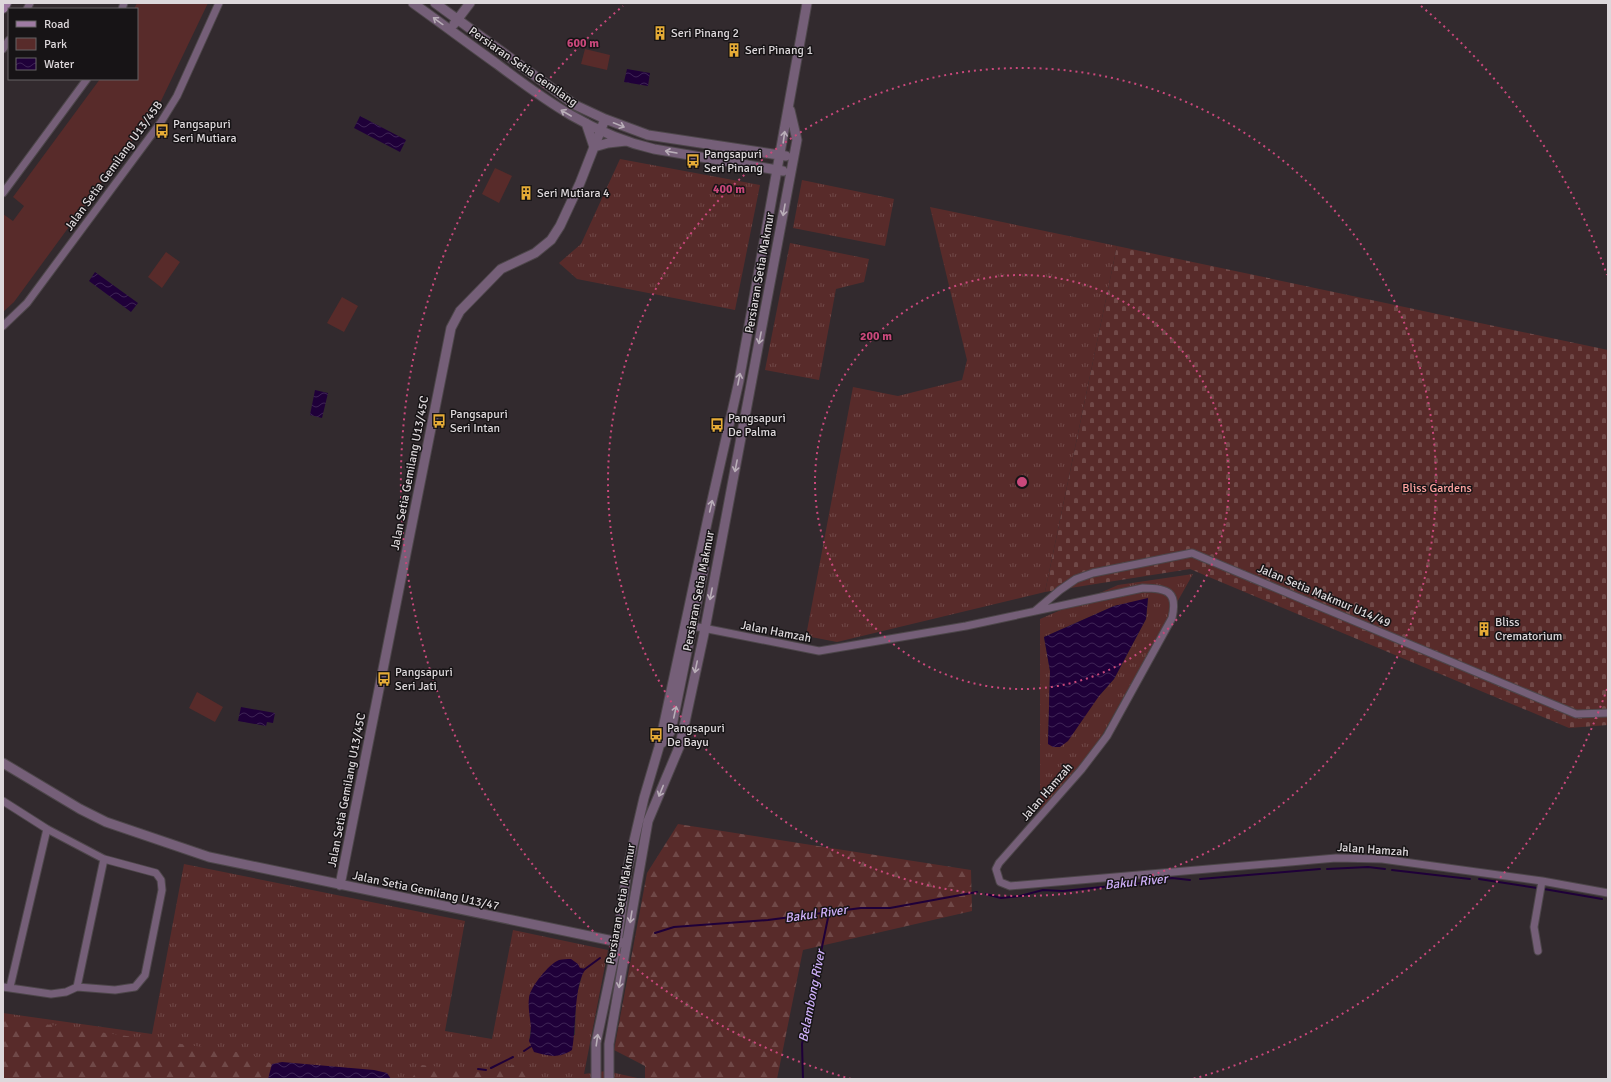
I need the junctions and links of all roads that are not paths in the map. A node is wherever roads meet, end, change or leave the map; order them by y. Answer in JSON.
{"nodes":[{"id":1,"x":6,"y":3,"type":"edge"},
{"id":2,"x":219,"y":3,"type":"edge"},
{"id":3,"x":413,"y":3,"type":"edge"},
{"id":4,"x":435,"y":3,"type":"edge"},
{"id":5,"x":470,"y":3,"type":"edge"},
{"id":6,"x":807,"y":3,"type":"edge"},
{"id":7,"x":3,"y":8,"type":"edge"},
{"id":8,"x":458,"y":19,"type":"junction"},
{"id":9,"x":450,"y":30,"type":"junction"},
{"id":10,"x":86,"y":80,"type":"edge"},
{"id":11,"x":789,"y":103,"type":"junction"},
{"id":12,"x":605,"y":119,"type":"junction"},
{"id":13,"x":586,"y":124,"type":"junction"},
{"id":14,"x":601,"y":130,"type":"junction"},
{"id":15,"x":628,"y":141,"type":"junction"},
{"id":16,"x":594,"y":148,"type":"junction"},
{"id":17,"x":781,"y":155,"type":"junction"},
{"id":18,"x":793,"y":157,"type":"junction"},
{"id":19,"x":778,"y":170,"type":"junction"},
{"id":20,"x":790,"y":172,"type":"junction"},
{"id":21,"x":3,"y":193,"type":"edge"},
{"id":22,"x":3,"y":326,"type":"edge"},
{"id":23,"x":701,"y":551,"type":"junction"},
{"id":24,"x":1035,"y":611,"type":"junction"},
{"id":25,"x":693,"y":626,"type":"junction"},
{"id":26,"x":704,"y":629,"type":"junction"},
{"id":27,"x":1608,"y":713,"type":"edge"},
{"id":28,"x":659,"y":747,"type":"junction"},
{"id":29,"x":3,"y":763,"type":"edge"},
{"id":30,"x":3,"y":801,"type":"edge"},
{"id":31,"x":47,"y":829,"type":"junction"},
{"id":32,"x":104,"y":859,"type":"junction"},
{"id":33,"x":1542,"y":881,"type":"junction"},
{"id":34,"x":340,"y":885,"type":"junction"},
{"id":35,"x":1608,"y":893,"type":"edge"},
{"id":36,"x":617,"y":942,"type":"junction"},
{"id":37,"x":627,"y":944,"type":"junction"},
{"id":38,"x":1538,"y":951,"type":"dead end"},
{"id":39,"x":6,"y":987,"type":"edge"},
{"id":40,"x":77,"y":987,"type":"junction"},
{"id":41,"x":596,"y":1079,"type":"edge"},
{"id":42,"x":608,"y":1079,"type":"edge"}],
"edges":[{"from":1,"to":7,"type":"main road"},
{"from":2,"to":22,"type":"street","name":"Jalan Setia Gemilang U13/45B"},
{"from":9,"to":3,"type":"street","name":"Persiaran Setia Gemilang","one_way":true},
{"from":4,"to":8,"type":"street","name":"Persiaran Setia Gemilang"},
{"from":5,"to":8,"type":"street"},
{"from":6,"to":11,"type":"street","name":"Persiaran Setia Makmur"},
{"from":8,"to":9,"type":"street"},
{"from":8,"to":12,"type":"street","name":"Persiaran Setia Gemilang"},
{"from":13,"to":9,"type":"street","name":"Persiaran Setia Gemilang","one_way":true},
{"from":10,"to":21,"type":"street"},
{"from":17,"to":11,"type":"street","name":"Persiaran Setia Makmur","one_way":true},
{"from":11,"to":18,"type":"street","name":"Persiaran Setia Makmur"},
{"from":12,"to":14,"type":"street","name":"Jalan Setia Gemilang U13/45C"},
{"from":12,"to":17,"type":"street","name":"Persiaran Setia Gemilang","one_way":true},
{"from":13,"to":14,"type":"street","name":"Persiaran Setia Gemilang"},
{"from":13,"to":16,"type":"street"},
{"from":14,"to":15,"type":"street","name":"Persiaran Setia Gemilang"},
{"from":14,"to":16,"type":"street","name":"Jalan Setia Gemilang U13/45C"},
{"from":15,"to":16,"type":"street"},
{"from":19,"to":15,"type":"street","name":"Persiaran Setia Gemilang","one_way":true},
{"from":16,"to":34,"type":"street","name":"Jalan Setia Gemilang U13/45C"},
{"from":17,"to":18,"type":"street","name":"Persiaran Setia Gemilang"},
{"from":17,"to":19,"type":"street","name":"Persiaran Setia Makmur"},
{"from":18,"to":20,"type":"street","name":"Persiaran Setia Makmur"},
{"from":19,"to":20,"type":"street","name":"Persiaran Setia Gemilang"},
{"from":23,"to":19,"type":"street","name":"Persiaran Setia Makmur","one_way":true},
{"from":20,"to":26,"type":"street","name":"Persiaran Setia Makmur","one_way":true},
{"from":23,"to":25,"type":"street"},
{"from":23,"to":28,"type":"street","name":"Persiaran Setia Makmur"},
{"from":24,"to":26,"type":"street","name":"Jalan Hamzah"},
{"from":24,"to":27,"type":"street","name":"Jalan Setia Makmur U14/49"},
{"from":24,"to":33,"type":"street","name":"Jalan Hamzah"},
{"from":25,"to":26,"type":"street","name":"Jalan Hamzah"},
{"from":28,"to":25,"type":"street","one_way":true},
{"from":26,"to":37,"type":"street","name":"Persiaran Setia Makmur","one_way":true},
{"from":28,"to":36,"type":"street","name":"Persiaran Setia Makmur"},
{"from":29,"to":34,"type":"street","name":"Jalan Setia Gemilang U13/47"},
{"from":30,"to":31,"type":"street"},
{"from":31,"to":32,"type":"street"},
{"from":31,"to":39,"type":"street"},
{"from":32,"to":40,"type":"street"},
{"from":32,"to":40,"type":"street"},
{"from":33,"to":35,"type":"street","name":"Jalan Hamzah"},
{"from":33,"to":38,"type":"street"},
{"from":34,"to":36,"type":"street","name":"Jalan Setia Gemilang U13/47"},
{"from":36,"to":37,"type":"street","name":"Jalan Setia Gemilang U13/47"},
{"from":41,"to":36,"type":"street","name":"Persiaran Setia Makmur","one_way":true},
{"from":37,"to":42,"type":"street","name":"Persiaran Setia Makmur","one_way":true},
{"from":39,"to":40,"type":"street"}]}
